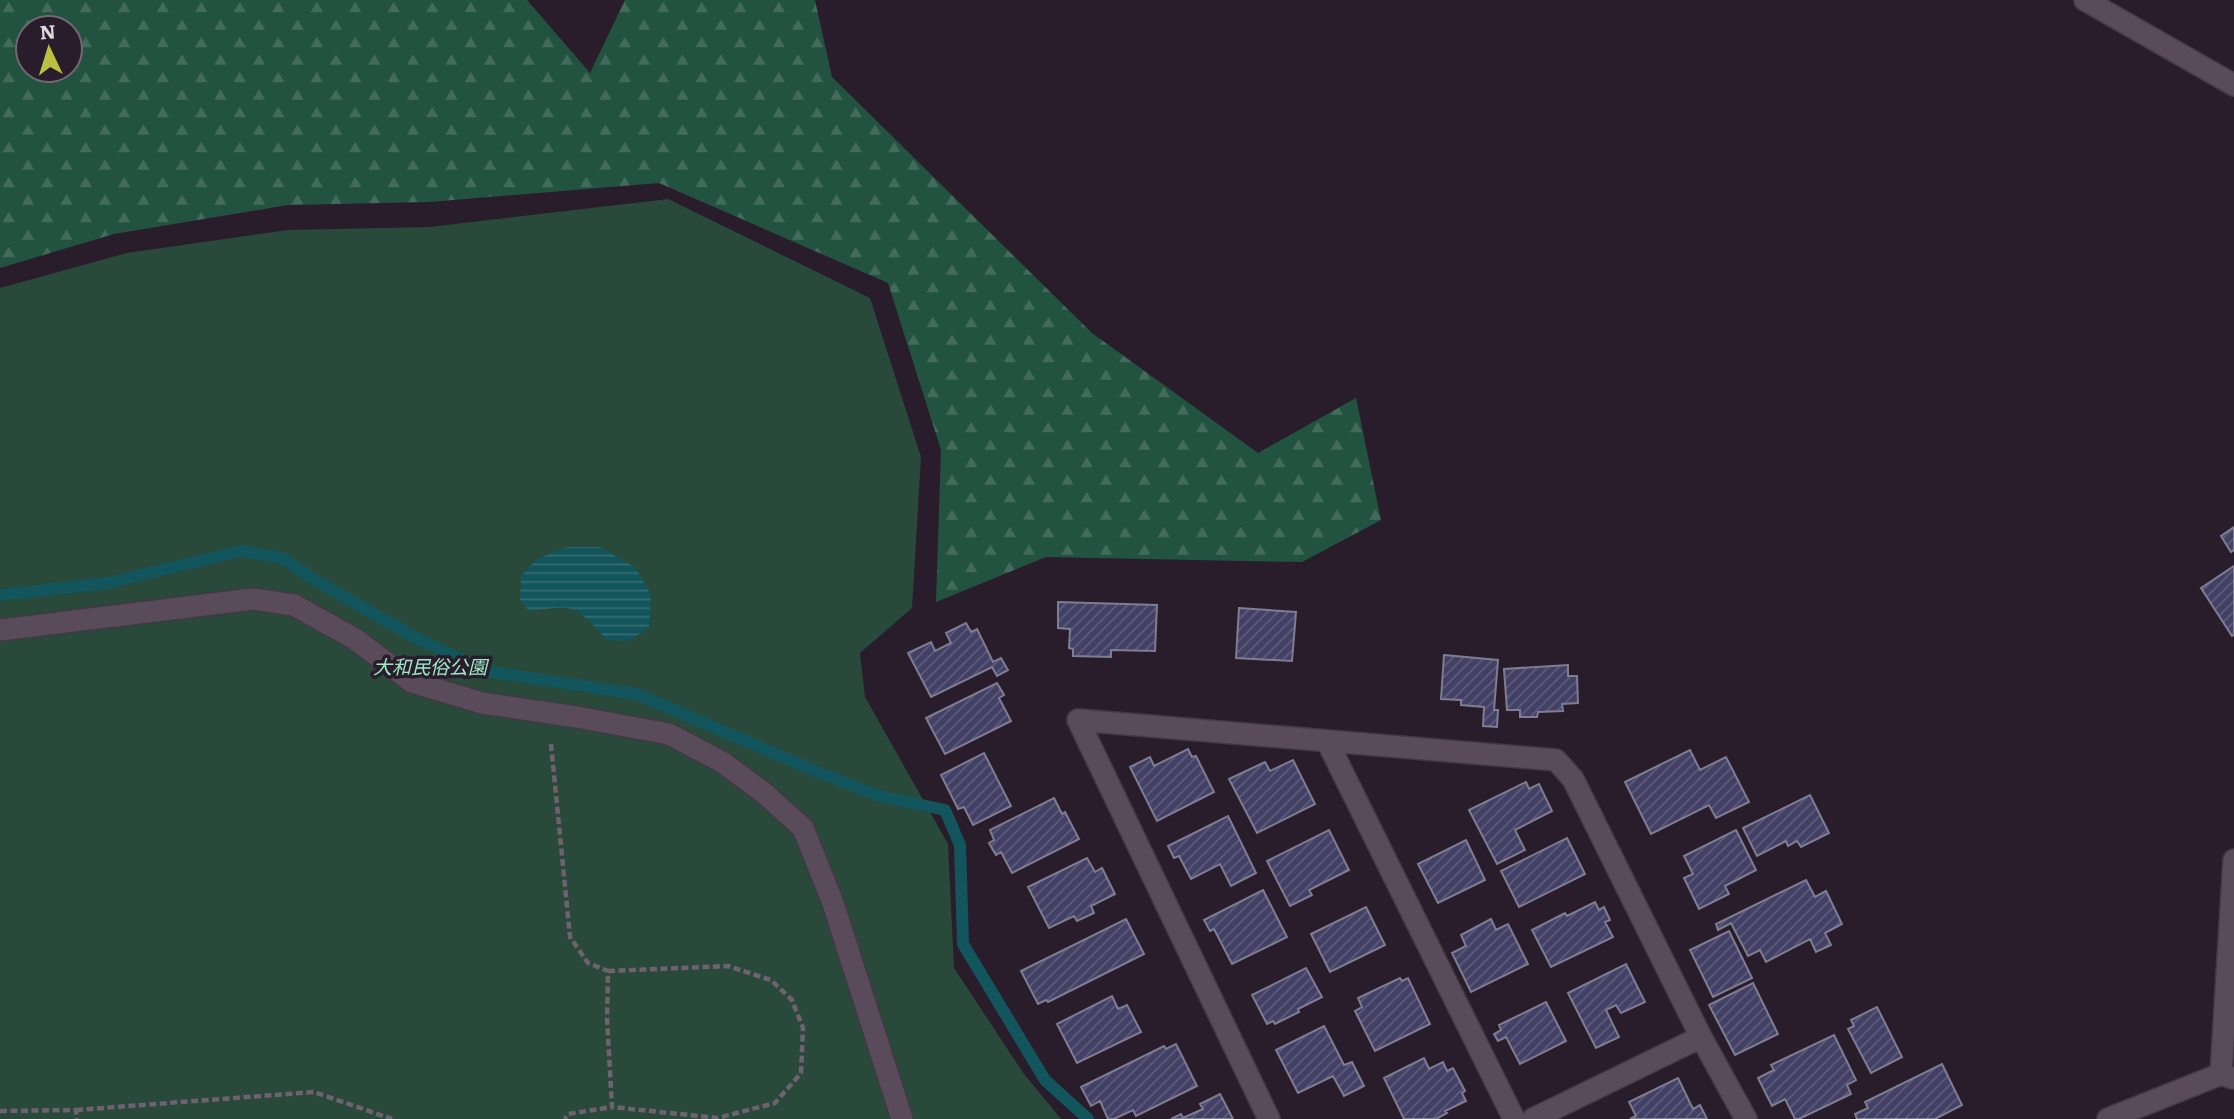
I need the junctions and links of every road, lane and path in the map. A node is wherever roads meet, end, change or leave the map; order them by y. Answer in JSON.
{"nodes":[{"id":1,"x":2085,"y":0,"type":"edge"},
{"id":2,"x":2234,"y":85,"type":"edge"},
{"id":3,"x":0,"y":629,"type":"edge"},
{"id":4,"x":548,"y":713,"type":"junction"},
{"id":5,"x":1327,"y":741,"type":"junction"},
{"id":6,"x":2234,"y":860,"type":"edge"},
{"id":7,"x":608,"y":971,"type":"junction"},
{"id":8,"x":1701,"y":1037,"type":"junction"},
{"id":9,"x":2227,"y":1076,"type":"edge"},
{"id":10,"x":611,"y":1107,"type":"junction"},
{"id":11,"x":76,"y":1110,"type":"junction"},
{"id":12,"x":0,"y":1111,"type":"edge"},
{"id":13,"x":76,"y":1119,"type":"edge"},
{"id":14,"x":392,"y":1119,"type":"edge"},
{"id":15,"x":565,"y":1119,"type":"edge"},
{"id":16,"x":902,"y":1119,"type":"edge"},
{"id":17,"x":1269,"y":1119,"type":"edge"},
{"id":18,"x":1514,"y":1119,"type":"edge"},
{"id":19,"x":1533,"y":1119,"type":"edge"},
{"id":20,"x":1746,"y":1119,"type":"edge"},
{"id":21,"x":2108,"y":1119,"type":"edge"}],
"edges":[{"from":1,"to":2,"type":"street"},
{"from":3,"to":4,"type":"street"},
{"from":4,"to":7,"type":"path"},
{"from":4,"to":16,"type":"street"},
{"from":5,"to":8,"type":"street"},
{"from":5,"to":17,"type":"street"},
{"from":5,"to":18,"type":"street"},
{"from":6,"to":9,"type":"street"},
{"from":7,"to":10,"type":"path"},
{"from":7,"to":10,"type":"path"},
{"from":8,"to":19,"type":"street"},
{"from":8,"to":20,"type":"street"},
{"from":9,"to":21,"type":"street"},
{"from":10,"to":15,"type":"path"},
{"from":11,"to":12,"type":"path"},
{"from":11,"to":13,"type":"path"},
{"from":11,"to":14,"type":"path"}]}
